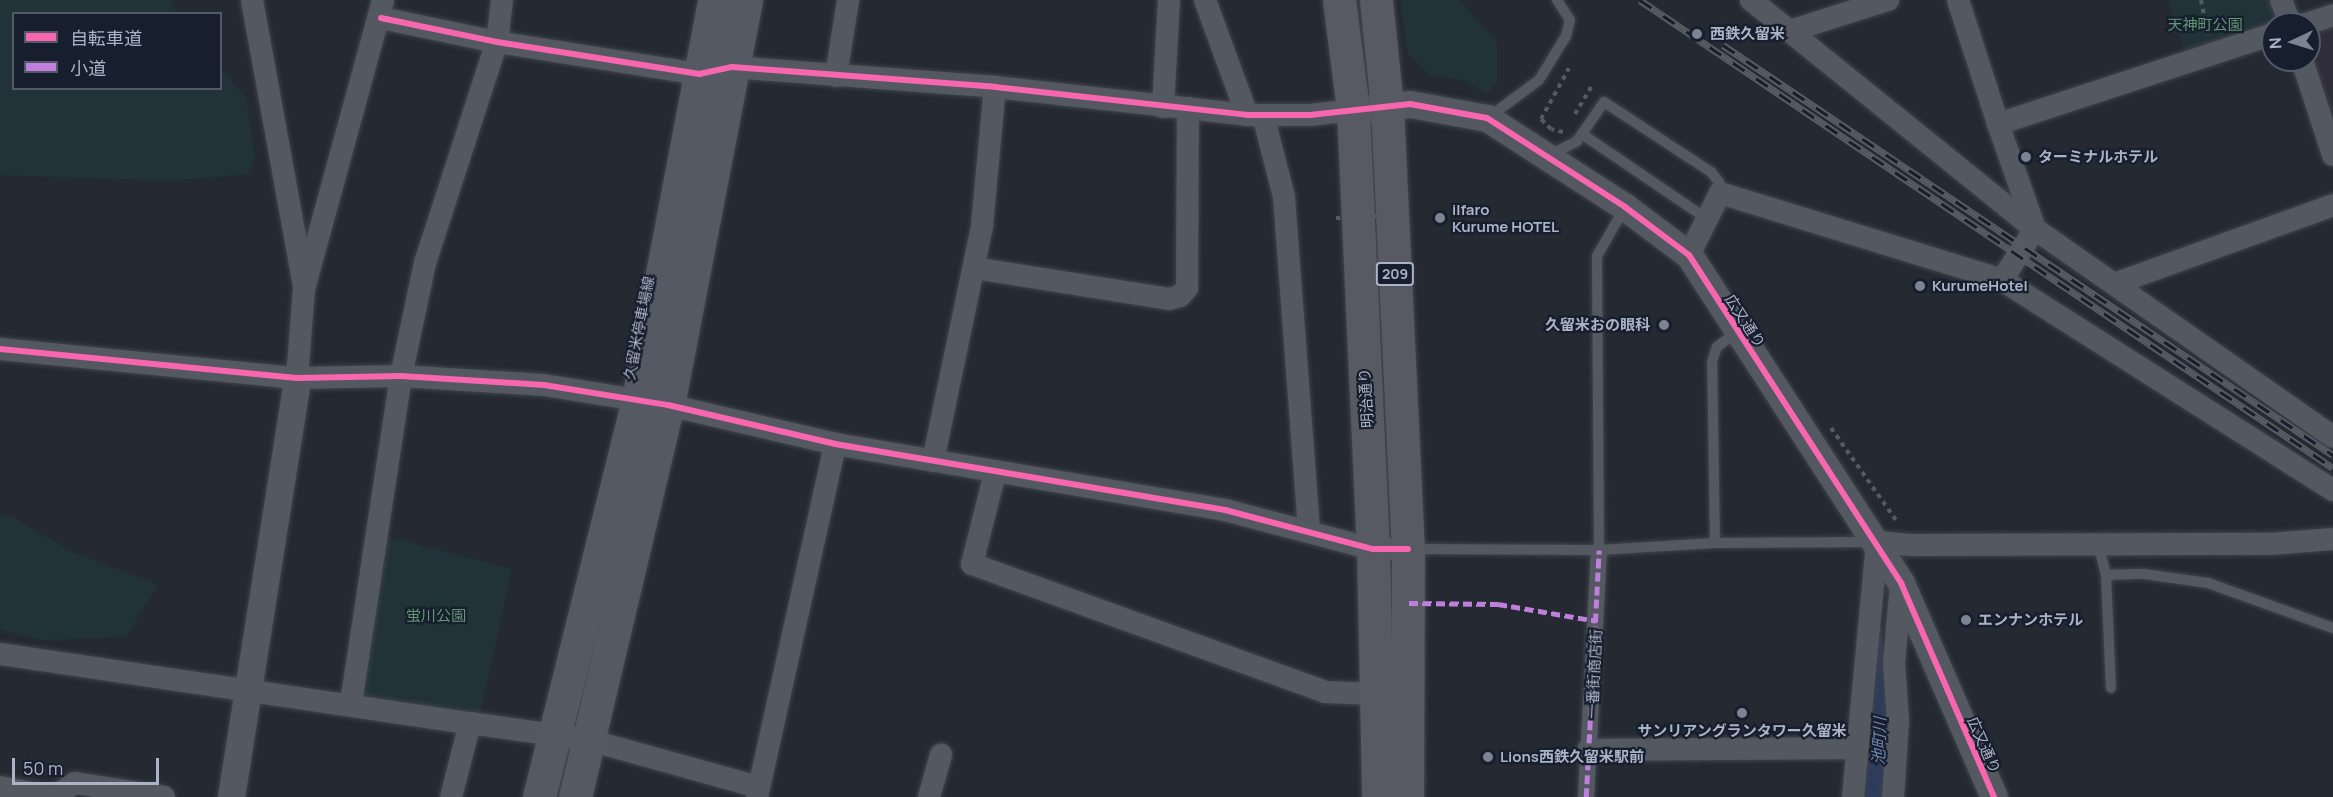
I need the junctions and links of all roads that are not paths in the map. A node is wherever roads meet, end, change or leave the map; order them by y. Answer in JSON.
{"nodes":[{"id":1,"x":252,"y":0,"type":"edge"},
{"id":2,"x":502,"y":0,"type":"edge"},
{"id":3,"x":714,"y":0,"type":"edge"},
{"id":4,"x":746,"y":0,"type":"edge"},
{"id":5,"x":848,"y":0,"type":"edge"},
{"id":6,"x":1168,"y":0,"type":"edge"},
{"id":7,"x":1205,"y":0,"type":"edge"},
{"id":8,"x":1376,"y":0,"type":"edge"},
{"id":9,"x":1557,"y":0,"type":"edge"},
{"id":10,"x":1751,"y":0,"type":"edge"},
{"id":11,"x":1888,"y":0,"type":"edge"},
{"id":12,"x":1958,"y":0,"type":"edge"},
{"id":13,"x":1341,"y":3,"type":"edge"},
{"id":14,"x":382,"y":9,"type":"edge"},
{"id":15,"x":1790,"y":31,"type":"junction"},
{"id":16,"x":2261,"y":38,"type":"edge"},
{"id":17,"x":497,"y":42,"type":"junction"},
{"id":18,"x":732,"y":67,"type":"junction"},
{"id":19,"x":2306,"y":72,"type":"edge"},
{"id":20,"x":699,"y":74,"type":"junction"},
{"id":21,"x":836,"y":76,"type":"junction"},
{"id":22,"x":995,"y":87,"type":"junction"},
{"id":23,"x":1387,"y":105,"type":"junction"},
{"id":24,"x":1163,"y":106,"type":"junction"},
{"id":25,"x":1188,"y":108,"type":"junction"},
{"id":26,"x":1353,"y":110,"type":"junction"},
{"id":27,"x":1255,"y":115,"type":"junction"},
{"id":28,"x":1487,"y":118,"type":"junction"},
{"id":29,"x":1998,"y":123,"type":"junction"},
{"id":30,"x":1582,"y":134,"type":"junction"},
{"id":31,"x":1543,"y":154,"type":"junction"},
{"id":32,"x":2333,"y":155,"type":"edge"},
{"id":33,"x":1720,"y":193,"type":"junction"},
{"id":34,"x":2333,"y":205,"type":"edge"},
{"id":35,"x":1625,"y":207,"type":"junction"},
{"id":36,"x":1707,"y":219,"type":"junction"},
{"id":37,"x":2035,"y":229,"type":"junction"},
{"id":38,"x":1689,"y":255,"type":"junction"},
{"id":39,"x":974,"y":268,"type":"junction"},
{"id":40,"x":2002,"y":280,"type":"junction"},
{"id":41,"x":2114,"y":284,"type":"junction"},
{"id":42,"x":304,"y":289,"type":"junction"},
{"id":43,"x":1736,"y":332,"type":"junction"},
{"id":44,"x":0,"y":349,"type":"edge"},
{"id":45,"x":401,"y":376,"type":"junction"},
{"id":46,"x":297,"y":378,"type":"junction"},
{"id":47,"x":653,"y":403,"type":"junction"},
{"id":48,"x":2333,"y":437,"type":"edge"},
{"id":49,"x":835,"y":444,"type":"junction"},
{"id":50,"x":933,"y":461,"type":"junction"},
{"id":51,"x":995,"y":473,"type":"junction"},
{"id":52,"x":2333,"y":490,"type":"edge"},
{"id":53,"x":1309,"y":531,"type":"junction"},
{"id":54,"x":2333,"y":539,"type":"edge"},
{"id":55,"x":1877,"y":542,"type":"junction"},
{"id":56,"x":1715,"y":543,"type":"junction"},
{"id":57,"x":2098,"y":543,"type":"junction"},
{"id":58,"x":1373,"y":549,"type":"junction"},
{"id":59,"x":1408,"y":549,"type":"junction"},
{"id":60,"x":1599,"y":550,"type":"junction"},
{"id":61,"x":2106,"y":575,"type":"junction"},
{"id":62,"x":1901,"y":583,"type":"junction"},
{"id":63,"x":2333,"y":628,"type":"edge"},
{"id":64,"x":0,"y":654,"type":"edge"},
{"id":65,"x":2111,"y":688,"type":"dead end"},
{"id":66,"x":245,"y":691,"type":"junction"},
{"id":67,"x":1376,"y":694,"type":"junction"},
{"id":68,"x":351,"y":704,"type":"junction"},
{"id":69,"x":470,"y":723,"type":"junction"},
{"id":70,"x":553,"y":735,"type":"junction"},
{"id":71,"x":589,"y":740,"type":"junction"},
{"id":72,"x":1856,"y":748,"type":"junction"},
{"id":73,"x":1588,"y":750,"type":"junction"},
{"id":74,"x":941,"y":755,"type":"dead end"},
{"id":75,"x":0,"y":787,"type":"edge"},
{"id":76,"x":758,"y":792,"type":"edge"},
{"id":77,"x":164,"y":797,"type":"edge"},
{"id":78,"x":231,"y":797,"type":"edge"},
{"id":79,"x":451,"y":797,"type":"edge"},
{"id":80,"x":539,"y":797,"type":"edge"},
{"id":81,"x":575,"y":797,"type":"edge"},
{"id":82,"x":929,"y":797,"type":"edge"},
{"id":83,"x":1378,"y":797,"type":"edge"},
{"id":84,"x":1407,"y":797,"type":"edge"},
{"id":85,"x":1586,"y":797,"type":"edge"},
{"id":86,"x":1853,"y":797,"type":"edge"},
{"id":87,"x":1893,"y":797,"type":"edge"},
{"id":88,"x":1994,"y":797,"type":"edge"}],
"edges":[{"from":1,"to":42,"type":"street"},
{"from":2,"to":17,"type":"street"},
{"from":3,"to":20,"type":"main road","name":"久留米停車場線"},
{"from":4,"to":18,"type":"main road","name":"久留米停車場線"},
{"from":5,"to":21,"type":"street"},
{"from":6,"to":24,"type":"street"},
{"from":7,"to":27,"type":"street"},
{"from":8,"to":23,"type":"highway","number":"209"},
{"from":9,"to":28,"type":"lane"},
{"from":10,"to":15,"type":"street"},
{"from":11,"to":15,"type":"street"},
{"from":12,"to":29,"type":"street"},
{"from":13,"to":26,"type":"highway","name":"明治通り","number":"209"},
{"from":14,"to":17,"type":"street"},
{"from":14,"to":42,"type":"street"},
{"from":15,"to":37,"type":"street"},
{"from":16,"to":29,"type":"street"},
{"from":17,"to":20,"type":"street"},
{"from":17,"to":45,"type":"street"},
{"from":18,"to":20,"type":"street"},
{"from":18,"to":21,"type":"street"},
{"from":18,"to":47,"type":"main road","name":"久留米停車場線"},
{"from":19,"to":32,"type":"street"},
{"from":20,"to":47,"type":"main road","name":"久留米停車場線"},
{"from":21,"to":22,"type":"street"},
{"from":22,"to":24,"type":"street"},
{"from":22,"to":39,"type":"street"},
{"from":23,"to":26,"type":"street","name":"広又通り"},
{"from":23,"to":28,"type":"street","name":"広又通り"},
{"from":23,"to":59,"type":"highway","number":"209"},
{"from":24,"to":25,"type":"street"},
{"from":25,"to":27,"type":"street"},
{"from":25,"to":39,"type":"street"},
{"from":26,"to":27,"type":"street"},
{"from":26,"to":58,"type":"highway","name":"明治通り","number":"209"},
{"from":27,"to":53,"type":"street"},
{"from":28,"to":31,"type":"street","name":"広又通り"},
{"from":29,"to":37,"type":"street"},
{"from":30,"to":31,"type":"lane"},
{"from":30,"to":33,"type":"lane"},
{"from":30,"to":36,"type":"lane"},
{"from":31,"to":35,"type":"street","name":"広又通り"},
{"from":33,"to":36,"type":"street"},
{"from":33,"to":40,"type":"street"},
{"from":34,"to":41,"type":"street"},
{"from":35,"to":38,"type":"street","name":"広又通り"},
{"from":35,"to":60,"type":"lane"},
{"from":36,"to":38,"type":"street"},
{"from":37,"to":40,"type":"street"},
{"from":37,"to":41,"type":"street"},
{"from":38,"to":43,"type":"street","name":"広又通り"},
{"from":39,"to":50,"type":"street"},
{"from":40,"to":52,"type":"street"},
{"from":41,"to":48,"type":"street"},
{"from":42,"to":46,"type":"street"},
{"from":43,"to":55,"type":"street","name":"広又通り"},
{"from":43,"to":56,"type":"lane"},
{"from":44,"to":46,"type":"street"},
{"from":45,"to":46,"type":"street"},
{"from":45,"to":47,"type":"street"},
{"from":45,"to":68,"type":"street"},
{"from":46,"to":66,"type":"street"},
{"from":47,"to":49,"type":"street"},
{"from":47,"to":70,"type":"main road","name":"久留米停車場線"},
{"from":47,"to":71,"type":"main road","name":"久留米停車場線"},
{"from":49,"to":50,"type":"street"},
{"from":49,"to":76,"type":"street"},
{"from":50,"to":51,"type":"street"},
{"from":51,"to":53,"type":"street"},
{"from":51,"to":67,"type":"street"},
{"from":53,"to":58,"type":"street"},
{"from":54,"to":57,"type":"street"},
{"from":55,"to":56,"type":"lane"},
{"from":55,"to":57,"type":"street"},
{"from":55,"to":62,"type":"street","name":"広又通り"},
{"from":55,"to":72,"type":"street"},
{"from":56,"to":60,"type":"lane"},
{"from":57,"to":61,"type":"lane"},
{"from":58,"to":59,"type":"street"},
{"from":58,"to":67,"type":"highway","name":"明治通り","number":"209"},
{"from":59,"to":60,"type":"lane"},
{"from":59,"to":84,"type":"highway","number":"209"},
{"from":60,"to":73,"type":"street","name":"一番街商店街"},
{"from":61,"to":63,"type":"lane"},
{"from":61,"to":65,"type":"lane"},
{"from":62,"to":87,"type":"street"},
{"from":62,"to":88,"type":"street","name":"広又通り"},
{"from":64,"to":66,"type":"street"},
{"from":66,"to":68,"type":"street"},
{"from":66,"to":78,"type":"street"},
{"from":67,"to":83,"type":"highway","name":"明治通り","number":"209"},
{"from":68,"to":69,"type":"street"},
{"from":69,"to":70,"type":"street"},
{"from":69,"to":79,"type":"street"},
{"from":70,"to":71,"type":"street"},
{"from":70,"to":80,"type":"main road","name":"久留米停車場線"},
{"from":71,"to":76,"type":"street"},
{"from":71,"to":81,"type":"main road","name":"久留米停車場線"},
{"from":72,"to":73,"type":"street"},
{"from":72,"to":86,"type":"street"},
{"from":73,"to":85,"type":"street","name":"一番街商店街"},
{"from":74,"to":82,"type":"street"},
{"from":75,"to":77,"type":"street"}]}
